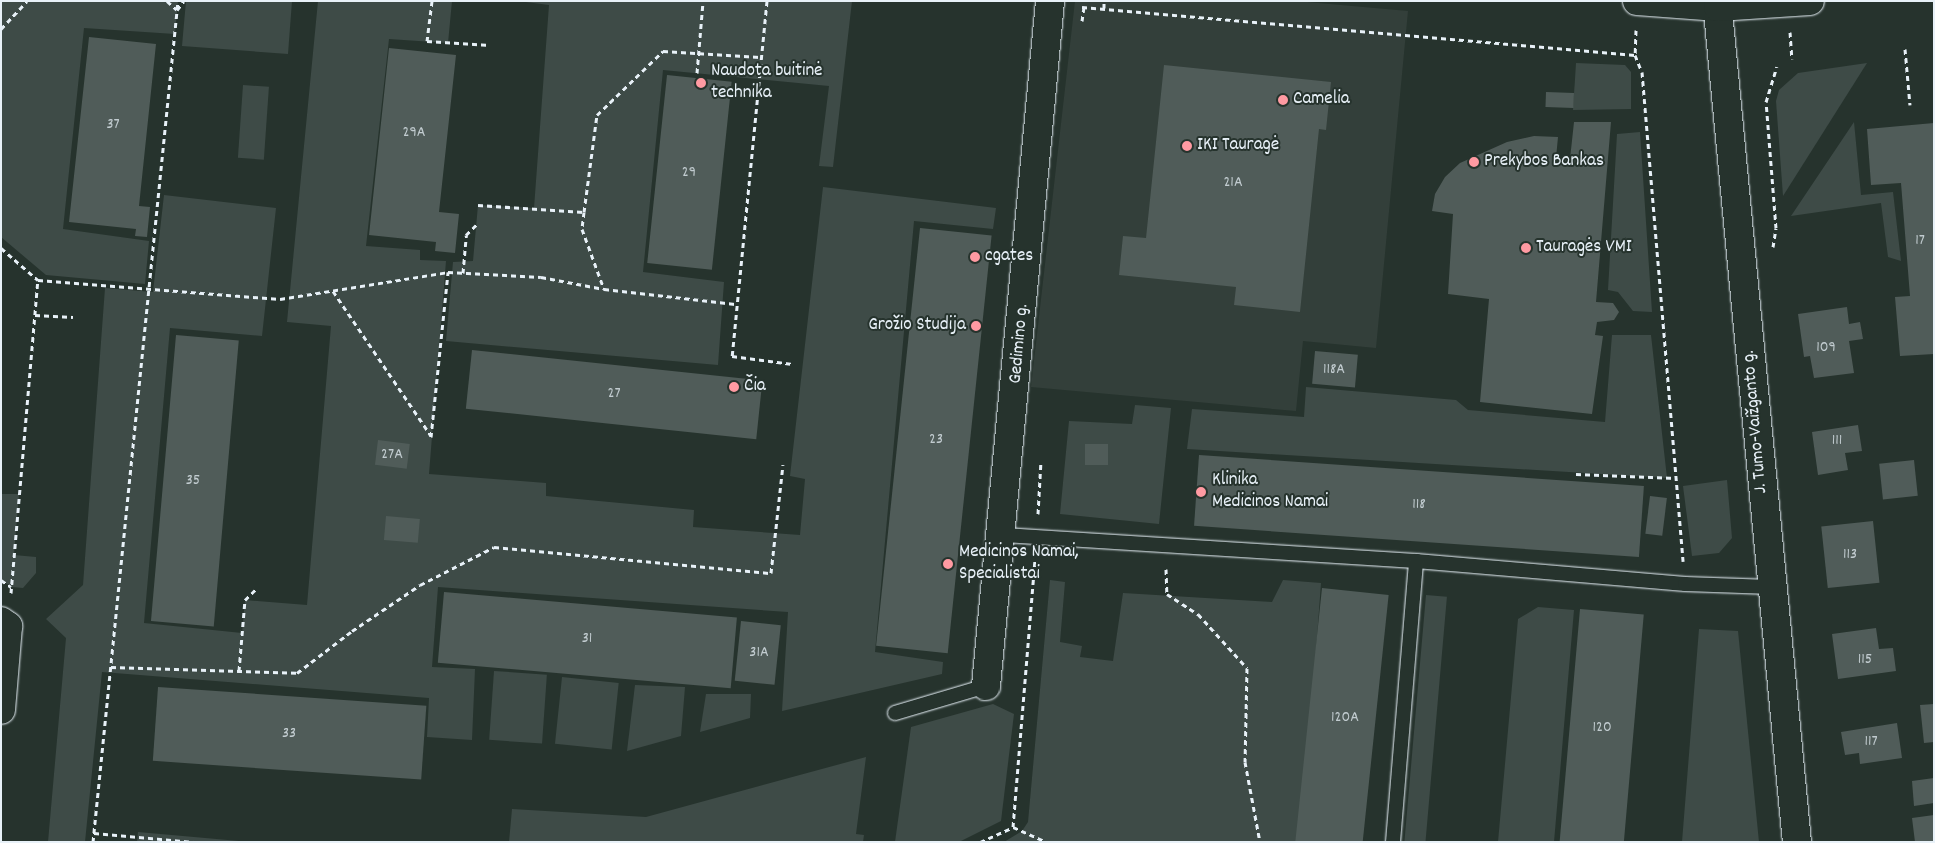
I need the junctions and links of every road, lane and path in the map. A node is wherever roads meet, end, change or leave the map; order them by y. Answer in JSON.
{"nodes":[{"id":1,"x":27,"y":1,"type":"edge"},
{"id":2,"x":167,"y":1,"type":"edge"},
{"id":3,"x":178,"y":1,"type":"edge"},
{"id":4,"x":184,"y":1,"type":"edge"},
{"id":5,"x":432,"y":1,"type":"edge"},
{"id":6,"x":703,"y":1,"type":"edge"},
{"id":7,"x":766,"y":1,"type":"edge"},
{"id":8,"x":1104,"y":1,"type":"edge"},
{"id":9,"x":1636,"y":1,"type":"edge"},
{"id":10,"x":1810,"y":1,"type":"edge"},
{"id":11,"x":1050,"y":3,"type":"edge"},
{"id":12,"x":1718,"y":4,"type":"edge"},
{"id":13,"x":1104,"y":8,"type":"junction"},
{"id":14,"x":177,"y":10,"type":"junction"},
{"id":15,"x":1,"y":29,"type":"edge"},
{"id":16,"x":490,"y":46,"type":"dead end"},
{"id":17,"x":1905,"y":49,"type":"dead end"},
{"id":18,"x":699,"y":53,"type":"junction"},
{"id":19,"x":760,"y":57,"type":"junction"},
{"id":20,"x":697,"y":73,"type":"dead end"},
{"id":21,"x":1910,"y":105,"type":"dead end"},
{"id":22,"x":478,"y":205,"type":"dead end"},
{"id":23,"x":584,"y":212,"type":"junction"},
{"id":24,"x":477,"y":224,"type":"dead end"},
{"id":25,"x":1,"y":248,"type":"edge"},
{"id":26,"x":448,"y":272,"type":"junction"},
{"id":27,"x":462,"y":273,"type":"junction"},
{"id":28,"x":38,"y":280,"type":"junction"},
{"id":29,"x":149,"y":288,"type":"junction"},
{"id":30,"x":604,"y":289,"type":"junction"},
{"id":31,"x":333,"y":291,"type":"junction"},
{"id":32,"x":736,"y":304,"type":"junction"},
{"id":33,"x":35,"y":315,"type":"junction"},
{"id":34,"x":73,"y":317,"type":"dead end"},
{"id":35,"x":792,"y":364,"type":"dead end"},
{"id":36,"x":783,"y":465,"type":"dead end"},
{"id":37,"x":1576,"y":474,"type":"dead end"},
{"id":38,"x":1676,"y":478,"type":"junction"},
{"id":39,"x":1003,"y":534,"type":"junction"},
{"id":40,"x":1166,"y":546,"type":"junction"},
{"id":41,"x":1416,"y":560,"type":"junction"},
{"id":42,"x":1,"y":580,"type":"edge"},
{"id":43,"x":1685,"y":584,"type":"junction"},
{"id":44,"x":1771,"y":586,"type":"junction"},
{"id":45,"x":12,"y":587,"type":"junction"},
{"id":46,"x":256,"y":589,"type":"dead end"},
{"id":47,"x":5,"y":624,"type":"edge"},
{"id":48,"x":111,"y":667,"type":"junction"},
{"id":49,"x":239,"y":671,"type":"junction"},
{"id":50,"x":986,"y":686,"type":"joint"},
{"id":51,"x":1,"y":710,"type":"edge"},
{"id":52,"x":896,"y":713,"type":"dead end"},
{"id":53,"x":94,"y":833,"type":"junction"},
{"id":54,"x":93,"y":842,"type":"edge"},
{"id":55,"x":194,"y":842,"type":"edge"},
{"id":56,"x":980,"y":842,"type":"edge"},
{"id":57,"x":1047,"y":842,"type":"edge"},
{"id":58,"x":1260,"y":842,"type":"edge"},
{"id":59,"x":1393,"y":842,"type":"edge"},
{"id":60,"x":1797,"y":842,"type":"edge"}],
"edges":[{"from":1,"to":15,"type":"path"},
{"from":2,"to":14,"type":"path"},
{"from":3,"to":14,"type":"path"},
{"from":4,"to":14,"type":"path"},
{"from":5,"to":16,"type":"path"},
{"from":6,"to":18,"type":"path"},
{"from":7,"to":19,"type":"path"},
{"from":8,"to":13,"type":"path"},
{"from":9,"to":12,"type":"street"},
{"from":10,"to":12,"type":"street"},
{"from":11,"to":13,"type":"path"},
{"from":11,"to":39,"type":"street","name":"Gedimino g."},
{"from":12,"to":44,"type":"street","name":"J. Tumo-Vaižganto g."},
{"from":13,"to":38,"type":"path"},
{"from":14,"to":29,"type":"path"},
{"from":17,"to":21,"type":"path"},
{"from":18,"to":19,"type":"path"},
{"from":18,"to":20,"type":"path"},
{"from":18,"to":23,"type":"path"},
{"from":19,"to":32,"type":"path"},
{"from":22,"to":23,"type":"path"},
{"from":23,"to":30,"type":"path"},
{"from":24,"to":27,"type":"path"},
{"from":25,"to":28,"type":"path"},
{"from":26,"to":27,"type":"path"},
{"from":26,"to":31,"type":"path"},
{"from":26,"to":31,"type":"path"},
{"from":27,"to":30,"type":"path"},
{"from":28,"to":29,"type":"path"},
{"from":28,"to":33,"type":"path"},
{"from":29,"to":31,"type":"path"},
{"from":29,"to":48,"type":"path"},
{"from":30,"to":32,"type":"path"},
{"from":32,"to":35,"type":"path"},
{"from":33,"to":34,"type":"path"},
{"from":33,"to":45,"type":"path"},
{"from":36,"to":49,"type":"path"},
{"from":37,"to":38,"type":"path"},
{"from":38,"to":43,"type":"path"},
{"from":39,"to":40,"type":"lane"},
{"from":39,"to":50,"type":"street","name":"Gedimino g."},
{"from":40,"to":41,"type":"lane"},
{"from":40,"to":58,"type":"path"},
{"from":41,"to":43,"type":"lane"},
{"from":41,"to":59,"type":"lane"},
{"from":42,"to":45,"type":"path"},
{"from":43,"to":44,"type":"lane"},
{"from":44,"to":60,"type":"street","name":"J. Tumo-Vaižganto g."},
{"from":45,"to":47,"type":"path"},
{"from":46,"to":49,"type":"path"},
{"from":47,"to":51,"type":"street"},
{"from":48,"to":49,"type":"path"},
{"from":48,"to":53,"type":"path"},
{"from":50,"to":52,"type":"lane"},
{"from":53,"to":54,"type":"path"},
{"from":53,"to":55,"type":"path"},
{"from":56,"to":57,"type":"path"}]}
